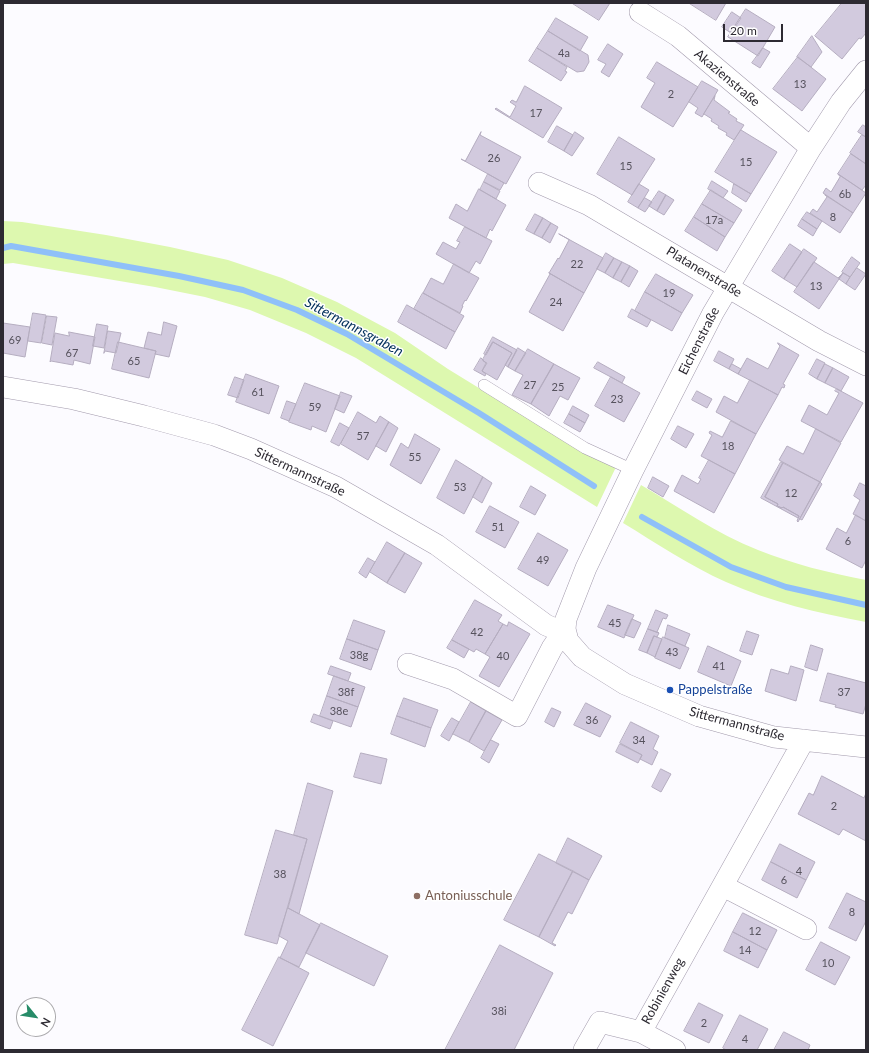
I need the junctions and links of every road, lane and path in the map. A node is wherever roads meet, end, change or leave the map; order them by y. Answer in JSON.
{"nodes":[{"id":1,"x":640,"y":12,"type":"dead end"},
{"id":2,"x":866,"y":71,"type":"edge"},
{"id":3,"x":810,"y":148,"type":"junction"},
{"id":4,"x":539,"y":184,"type":"dead end"},
{"id":5,"x":728,"y":286,"type":"junction"},
{"id":6,"x":866,"y":365,"type":"edge"},
{"id":7,"x":484,"y":385,"type":"dead end"},
{"id":8,"x":3,"y":388,"type":"edge"},
{"id":9,"x":633,"y":470,"type":"junction"},
{"id":10,"x":565,"y":629,"type":"junction"},
{"id":11,"x":408,"y":664,"type":"dead end"},
{"id":12,"x":804,"y":740,"type":"junction"},
{"id":13,"x":866,"y":747,"type":"edge"},
{"id":14,"x":723,"y":886,"type":"junction"},
{"id":15,"x":806,"y":929,"type":"dead end"},
{"id":16,"x":641,"y":1032,"type":"junction"},
{"id":17,"x":584,"y":1050,"type":"edge"},
{"id":18,"x":675,"y":1050,"type":"edge"}],
"edges":[{"from":1,"to":3,"type":"street","name":"Akazienstraße"},
{"from":2,"to":3,"type":"street","name":"Eichenstraße"},
{"from":3,"to":5,"type":"street","name":"Eichenstraße"},
{"from":4,"to":5,"type":"street","name":"Platanenstraße"},
{"from":5,"to":6,"type":"street","name":"Platanenstraße"},
{"from":5,"to":9,"type":"street","name":"Eichenstraße"},
{"from":7,"to":9,"type":"lane"},
{"from":8,"to":10,"type":"street","name":"Sittermannstraße"},
{"from":9,"to":10,"type":"street","name":"Eichenstraße"},
{"from":10,"to":11,"type":"street"},
{"from":10,"to":12,"type":"street","name":"Sittermannstraße"},
{"from":12,"to":13,"type":"street","name":"Sittermannstraße"},
{"from":12,"to":14,"type":"street","name":"Robinienweg"},
{"from":14,"to":15,"type":"street"},
{"from":14,"to":16,"type":"street","name":"Robinienweg"},
{"from":16,"to":17,"type":"street","name":"Robinienweg"},
{"from":16,"to":18,"type":"street"}]}
